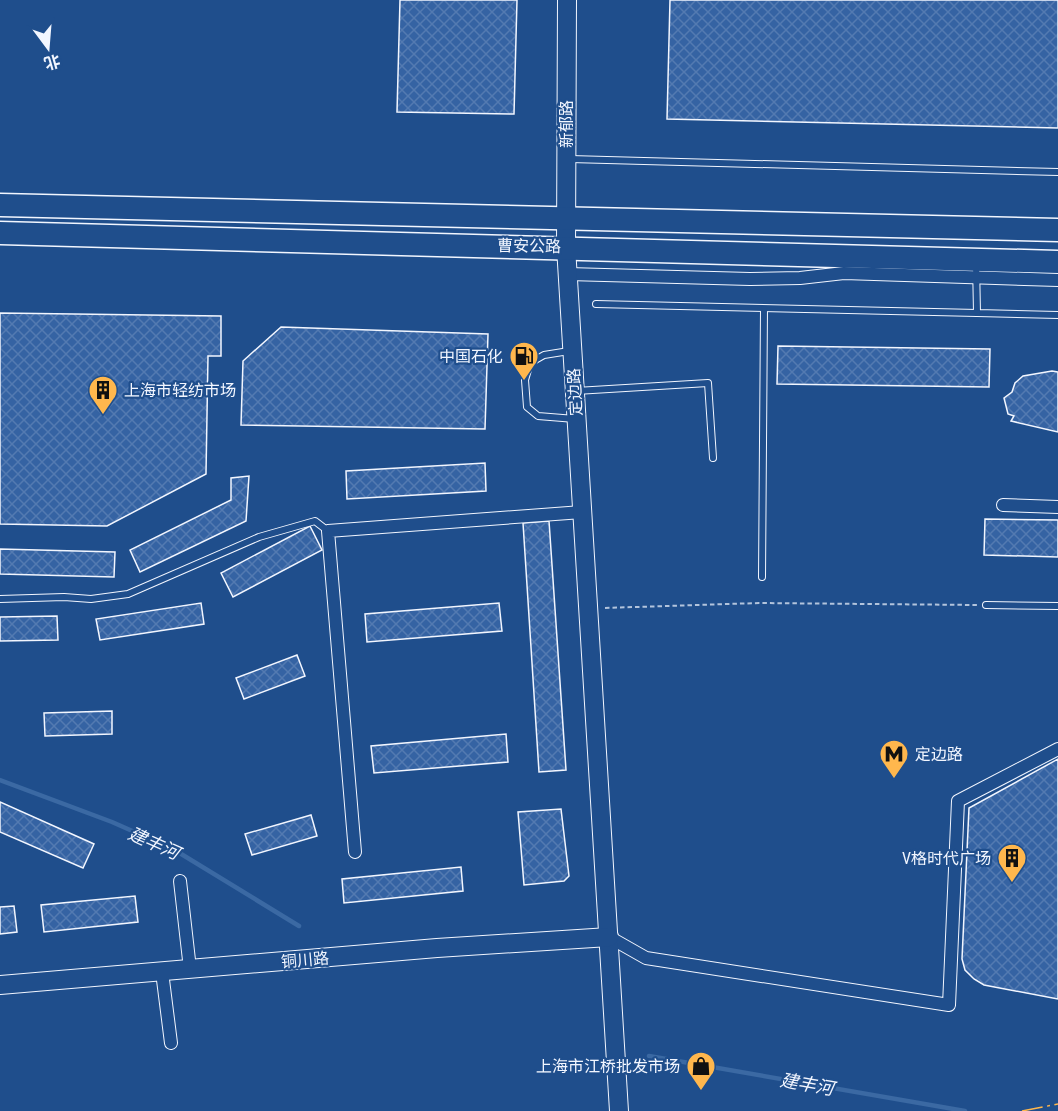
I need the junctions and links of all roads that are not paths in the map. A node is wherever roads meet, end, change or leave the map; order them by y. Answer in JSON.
{"nodes":[{"id":1,"x":567,"y":0,"type":"edge"},
{"id":2,"x":566,"y":159,"type":"junction"},
{"id":3,"x":1058,"y":172,"type":"edge"},
{"id":4,"x":0,"y":205,"type":"edge"},
{"id":5,"x":566,"y":219,"type":"junction"},
{"id":6,"x":1058,"y":230,"type":"edge"},
{"id":7,"x":0,"y":233,"type":"edge"},
{"id":8,"x":566,"y":247,"type":"junction"},
{"id":9,"x":1058,"y":262,"type":"edge"},
{"id":10,"x":976,"y":268,"type":"junction"},
{"id":11,"x":568,"y":274,"type":"junction"},
{"id":12,"x":1058,"y":280,"type":"edge"},
{"id":13,"x":596,"y":304,"type":"dead end"},
{"id":14,"x":764,"y":309,"type":"junction"},
{"id":15,"x":977,"y":313,"type":"junction"},
{"id":16,"x":1058,"y":315,"type":"edge"},
{"id":17,"x":573,"y":351,"type":"junction"},
{"id":18,"x":575,"y":391,"type":"junction"},
{"id":19,"x":577,"y":419,"type":"junction"},
{"id":20,"x":713,"y":458,"type":"dead end"},
{"id":21,"x":1003,"y":505,"type":"dead end"},
{"id":22,"x":1058,"y":507,"type":"edge"},
{"id":23,"x":582,"y":512,"type":"junction"},
{"id":24,"x":328,"y":531,"type":"junction"},
{"id":25,"x":762,"y":576,"type":"dead end"},
{"id":26,"x":0,"y":599,"type":"edge"},
{"id":27,"x":986,"y":605,"type":"road end"},
{"id":28,"x":1058,"y":606,"type":"edge"},
{"id":29,"x":1058,"y":749,"type":"edge"},
{"id":30,"x":355,"y":852,"type":"dead end"},
{"id":31,"x":180,"y":881,"type":"dead end"},
{"id":32,"x":609,"y":938,"type":"junction"},
{"id":33,"x":190,"y":969,"type":"junction"},
{"id":34,"x":162,"y":972,"type":"junction"},
{"id":35,"x":0,"y":985,"type":"edge"},
{"id":36,"x":171,"y":1043,"type":"dead end"},
{"id":37,"x":619,"y":1111,"type":"edge"}],
"edges":[{"from":1,"to":2,"type":"street","name":"新郁路"},
{"from":2,"to":3,"type":"lane"},
{"from":2,"to":5,"type":"street","name":"新郁路"},
{"from":4,"to":5,"type":"highway","name":"曹安公路"},
{"from":5,"to":6,"type":"highway","name":"曹安公路"},
{"from":5,"to":8,"type":"street","name":"新郁路"},
{"from":7,"to":8,"type":"highway","name":"曹安公路"},
{"from":8,"to":10,"type":"highway","name":"曹安公路"},
{"from":8,"to":11,"type":"street","name":"定边路"},
{"from":9,"to":10,"type":"highway","name":"曹安公路"},
{"from":10,"to":11,"type":"street"},
{"from":10,"to":12,"type":"street"},
{"from":10,"to":15,"type":"lane"},
{"from":11,"to":17,"type":"street","name":"定边路"},
{"from":13,"to":14,"type":"lane"},
{"from":14,"to":15,"type":"lane"},
{"from":14,"to":25,"type":"lane"},
{"from":15,"to":16,"type":"lane"},
{"from":17,"to":18,"type":"street","name":"定边路"},
{"from":17,"to":19,"type":"lane"},
{"from":18,"to":19,"type":"street","name":"定边路"},
{"from":18,"to":20,"type":"lane"},
{"from":19,"to":23,"type":"street","name":"定边路"},
{"from":21,"to":22,"type":"street"},
{"from":23,"to":24,"type":"street"},
{"from":23,"to":32,"type":"street","name":"定边路"},
{"from":24,"to":26,"type":"lane"},
{"from":24,"to":30,"type":"street"},
{"from":27,"to":28,"type":"lane"},
{"from":29,"to":32,"type":"street"},
{"from":31,"to":33,"type":"street"},
{"from":32,"to":33,"type":"street","name":"铜川路"},
{"from":32,"to":37,"type":"street","name":"定边路"},
{"from":33,"to":34,"type":"street","name":"铜川路"},
{"from":34,"to":35,"type":"street","name":"铜川路"},
{"from":34,"to":36,"type":"street"}]}
